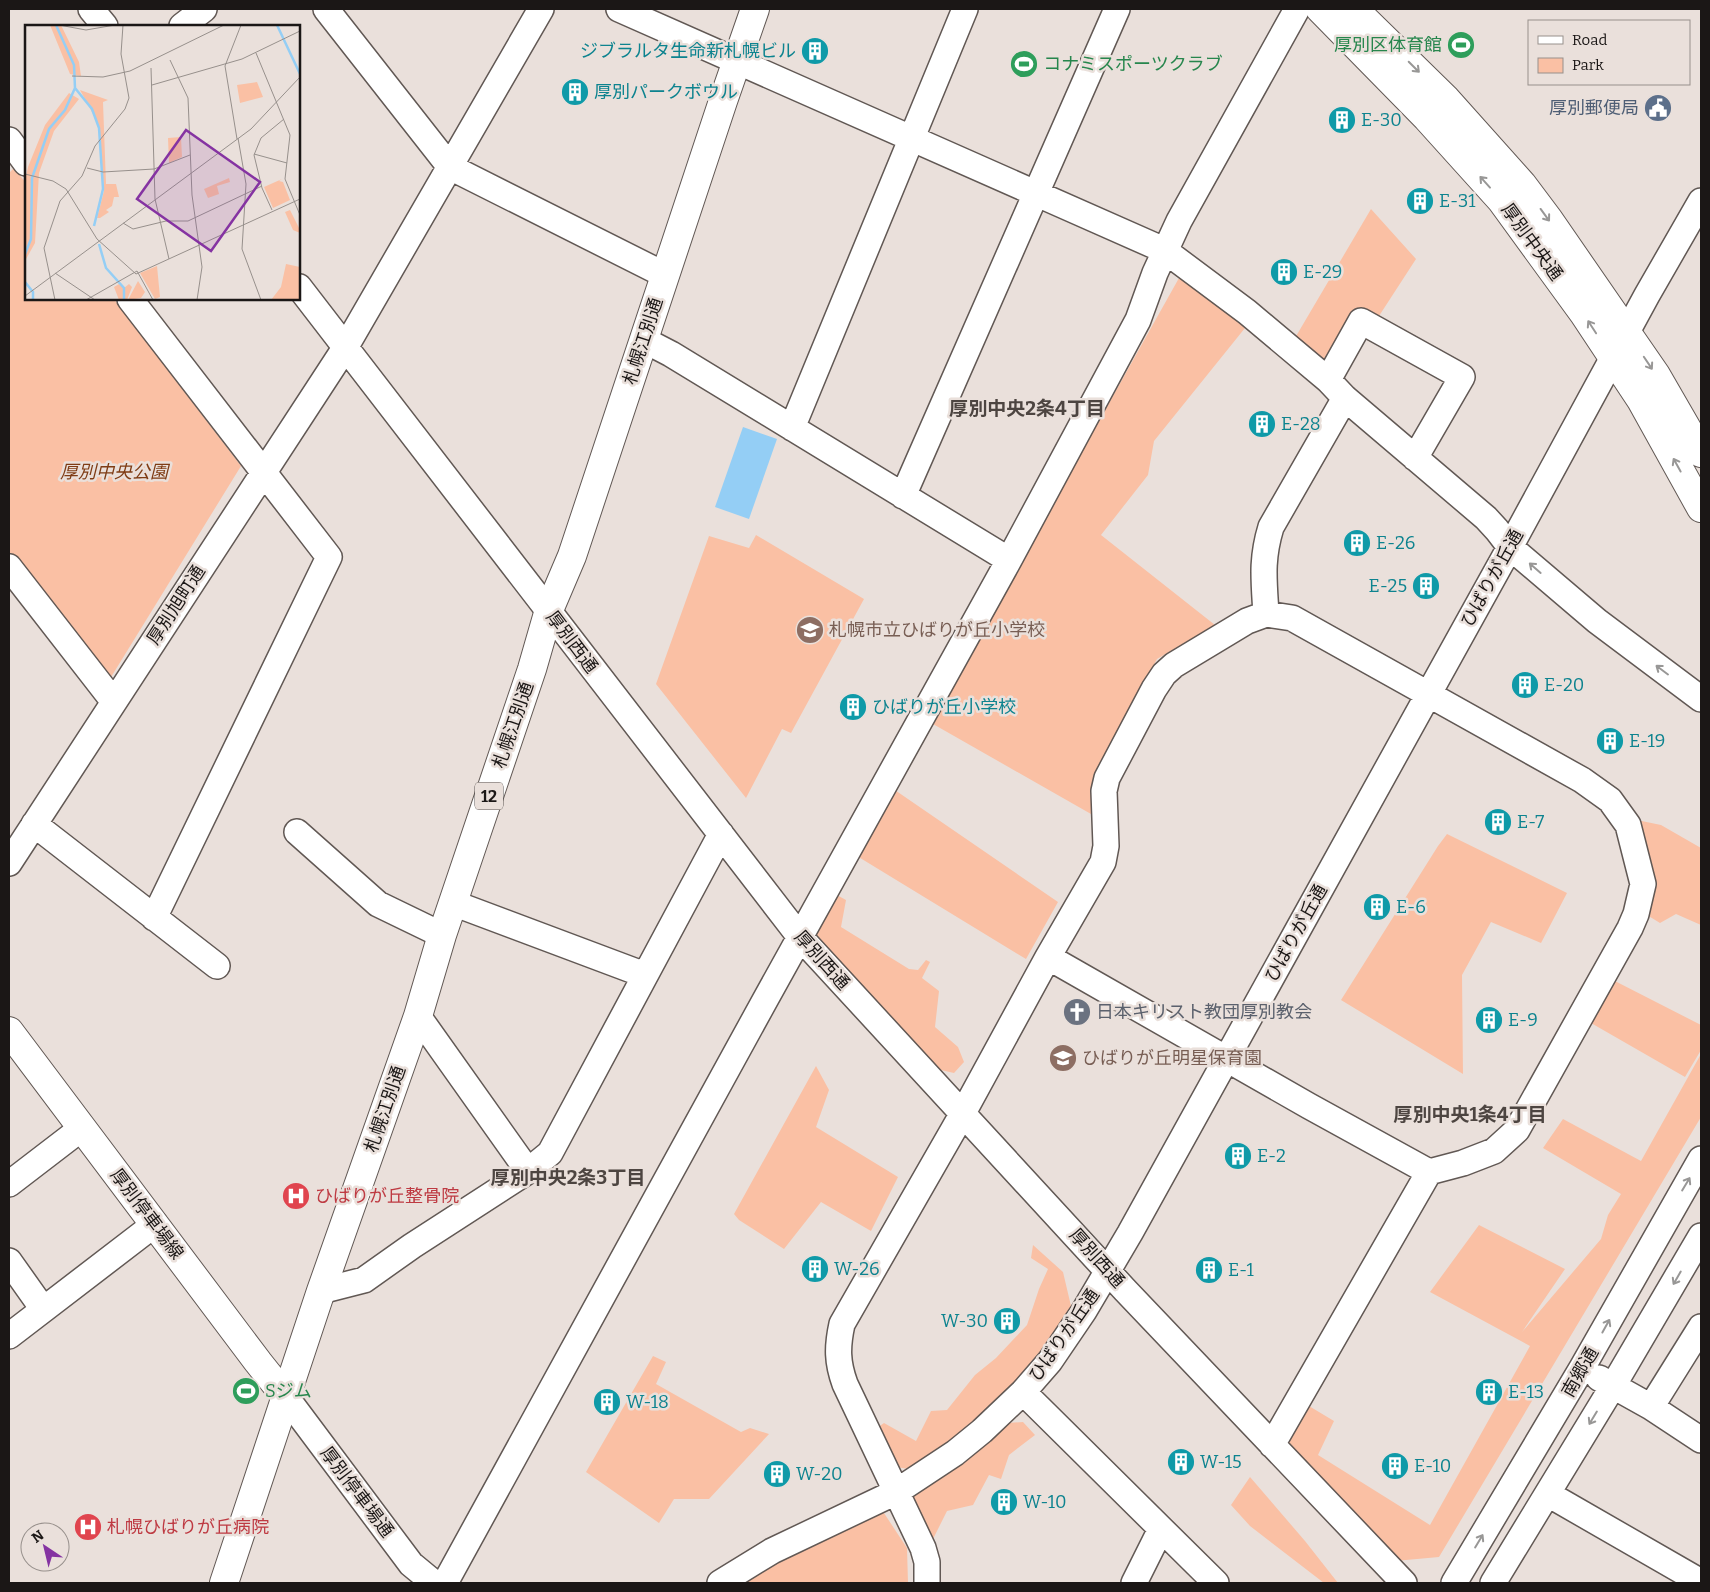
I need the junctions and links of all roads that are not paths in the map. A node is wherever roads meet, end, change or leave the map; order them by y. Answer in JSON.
{"nodes":[{"id":1,"x":91,"y":9,"type":"edge"},
{"id":2,"x":204,"y":9,"type":"edge"},
{"id":3,"x":326,"y":9,"type":"edge"},
{"id":4,"x":541,"y":9,"type":"edge"},
{"id":5,"x":619,"y":9,"type":"edge"},
{"id":6,"x":755,"y":9,"type":"edge"},
{"id":7,"x":965,"y":9,"type":"edge"},
{"id":8,"x":1117,"y":9,"type":"edge"},
{"id":9,"x":1297,"y":9,"type":"edge"},
{"id":10,"x":1320,"y":9,"type":"edge"},
{"id":11,"x":1354,"y":9,"type":"edge"},
{"id":12,"x":104,"y":25,"type":"edge"},
{"id":13,"x":183,"y":25,"type":"edge"},
{"id":14,"x":736,"y":61,"type":"junction"},
{"id":15,"x":912,"y":137,"type":"junction"},
{"id":16,"x":450,"y":167,"type":"junction"},
{"id":17,"x":1035,"y":193,"type":"junction"},
{"id":18,"x":1701,"y":201,"type":"edge"},
{"id":19,"x":1164,"y":250,"type":"junction"},
{"id":20,"x":665,"y":275,"type":"junction"},
{"id":21,"x":300,"y":288,"type":"edge"},
{"id":22,"x":131,"y":300,"type":"edge"},
{"id":23,"x":1627,"y":332,"type":"junction"},
{"id":24,"x":644,"y":340,"type":"junction"},
{"id":25,"x":345,"y":348,"type":"junction"},
{"id":26,"x":1612,"y":358,"type":"junction"},
{"id":27,"x":1328,"y":380,"type":"junction"},
{"id":28,"x":1345,"y":398,"type":"junction"},
{"id":29,"x":792,"y":428,"type":"junction"},
{"id":30,"x":1701,"y":453,"type":"edge"},
{"id":31,"x":1415,"y":458,"type":"junction"},
{"id":32,"x":263,"y":472,"type":"junction"},
{"id":33,"x":903,"y":496,"type":"junction"},
{"id":34,"x":1701,"y":508,"type":"edge"},
{"id":35,"x":1510,"y":547,"type":"junction"},
{"id":36,"x":1009,"y":560,"type":"junction"},
{"id":37,"x":9,"y":567,"type":"edge"},
{"id":38,"x":549,"y":610,"type":"junction"},
{"id":39,"x":1266,"y":614,"type":"junction"},
{"id":40,"x":1428,"y":694,"type":"junction"},
{"id":41,"x":1701,"y":699,"type":"edge"},
{"id":42,"x":114,"y":702,"type":"junction"},
{"id":43,"x":34,"y":824,"type":"junction"},
{"id":44,"x":297,"y":832,"type":"dead end"},
{"id":45,"x":720,"y":834,"type":"junction"},
{"id":46,"x":9,"y":862,"type":"edge"},
{"id":47,"x":453,"y":903,"type":"junction"},
{"id":48,"x":154,"y":918,"type":"junction"},
{"id":49,"x":442,"y":935,"type":"junction"},
{"id":50,"x":800,"y":937,"type":"junction"},
{"id":51,"x":1048,"y":957,"type":"junction"},
{"id":52,"x":216,"y":966,"type":"dead end"},
{"id":53,"x":645,"y":975,"type":"junction"},
{"id":54,"x":418,"y":1016,"type":"junction"},
{"id":55,"x":13,"y":1046,"type":"edge"},
{"id":56,"x":1226,"y":1058,"type":"junction"},
{"id":57,"x":963,"y":1113,"type":"junction"},
{"id":58,"x":82,"y":1128,"type":"junction"},
{"id":59,"x":1701,"y":1159,"type":"edge"},
{"id":60,"x":528,"y":1171,"type":"junction"},
{"id":61,"x":1429,"y":1172,"type":"junction"},
{"id":62,"x":9,"y":1184,"type":"edge"},
{"id":63,"x":155,"y":1224,"type":"junction"},
{"id":64,"x":1701,"y":1236,"type":"edge"},
{"id":65,"x":9,"y":1261,"type":"edge"},
{"id":66,"x":1108,"y":1270,"type":"junction"},
{"id":67,"x":321,"y":1291,"type":"junction"},
{"id":68,"x":43,"y":1309,"type":"junction"},
{"id":69,"x":1701,"y":1327,"type":"edge"},
{"id":70,"x":9,"y":1336,"type":"edge"},
{"id":71,"x":1582,"y":1368,"type":"junction"},
{"id":72,"x":1613,"y":1386,"type":"junction"},
{"id":73,"x":1023,"y":1392,"type":"junction"},
{"id":74,"x":286,"y":1397,"type":"junction"},
{"id":75,"x":1651,"y":1407,"type":"junction"},
{"id":76,"x":1701,"y":1440,"type":"edge"},
{"id":77,"x":1272,"y":1445,"type":"junction"},
{"id":78,"x":896,"y":1492,"type":"junction"},
{"id":79,"x":1548,"y":1494,"type":"junction"},
{"id":80,"x":1161,"y":1529,"type":"junction"},
{"id":81,"x":1701,"y":1582,"type":"edge"},
{"id":82,"x":224,"y":1583,"type":"edge"},
{"id":83,"x":434,"y":1583,"type":"edge"},
{"id":84,"x":445,"y":1583,"type":"edge"},
{"id":85,"x":720,"y":1583,"type":"edge"},
{"id":86,"x":927,"y":1583,"type":"edge"},
{"id":87,"x":1134,"y":1583,"type":"edge"},
{"id":88,"x":1216,"y":1583,"type":"edge"},
{"id":89,"x":1404,"y":1583,"type":"edge"},
{"id":90,"x":1454,"y":1583,"type":"edge"},
{"id":91,"x":1493,"y":1583,"type":"edge"}],
"edges":[{"from":1,"to":12,"type":"street"},
{"from":2,"to":13,"type":"street"},
{"from":3,"to":16,"type":"street"},
{"from":4,"to":16,"type":"street","name":"厚別旭町通"},
{"from":5,"to":14,"type":"street"},
{"from":6,"to":14,"type":"main road","name":"札幌江別通","number":"12"},
{"from":7,"to":15,"type":"street"},
{"from":8,"to":17,"type":"street"},
{"from":9,"to":19,"type":"street"},
{"from":26,"to":10,"type":"main road","name":"厚別中央通","one_way":true},
{"from":11,"to":23,"type":"main road","name":"厚別中央通","one_way":true},
{"from":14,"to":15,"type":"street"},
{"from":14,"to":20,"type":"main road","name":"札幌江別通","number":"12"},
{"from":15,"to":17,"type":"street"},
{"from":15,"to":29,"type":"street"},
{"from":16,"to":20,"type":"street"},
{"from":16,"to":25,"type":"street","name":"厚別旭町通"},
{"from":17,"to":19,"type":"street"},
{"from":17,"to":33,"type":"street"},
{"from":18,"to":23,"type":"street","name":"ひばりが丘通"},
{"from":19,"to":27,"type":"street"},
{"from":19,"to":36,"type":"street"},
{"from":20,"to":24,"type":"main road","name":"札幌江別通","number":"12"},
{"from":21,"to":25,"type":"street","name":"厚別西通"},
{"from":22,"to":32,"type":"street"},
{"from":23,"to":26,"type":"street","name":"ひばりが丘通"},
{"from":23,"to":30,"type":"main road","name":"厚別中央通","one_way":true},
{"from":24,"to":29,"type":"street"},
{"from":24,"to":38,"type":"main road","name":"札幌江別通","number":"12"},
{"from":25,"to":32,"type":"street","name":"厚別旭町通"},
{"from":25,"to":38,"type":"street","name":"厚別西通"},
{"from":34,"to":26,"type":"main road","name":"厚別中央通","one_way":true},
{"from":26,"to":35,"type":"street","name":"ひばりが丘通"},
{"from":27,"to":28,"type":"street"},
{"from":27,"to":31,"type":"street"},
{"from":28,"to":31,"type":"street"},
{"from":28,"to":39,"type":"street"},
{"from":29,"to":33,"type":"street"},
{"from":31,"to":35,"type":"street"},
{"from":32,"to":42,"type":"street","name":"厚別旭町通"},
{"from":32,"to":48,"type":"street"},
{"from":33,"to":36,"type":"street"},
{"from":35,"to":40,"type":"street","name":"ひばりが丘通"},
{"from":41,"to":35,"type":"street","one_way":true},
{"from":36,"to":50,"type":"street"},
{"from":37,"to":42,"type":"street"},
{"from":38,"to":45,"type":"street","name":"厚別西通"},
{"from":38,"to":47,"type":"main road","name":"札幌江別通","number":"12"},
{"from":39,"to":40,"type":"street"},
{"from":39,"to":51,"type":"street"},
{"from":40,"to":56,"type":"street","name":"ひばりが丘通"},
{"from":40,"to":61,"type":"street"},
{"from":42,"to":43,"type":"street","name":"厚別旭町通"},
{"from":43,"to":46,"type":"street","name":"厚別旭町通"},
{"from":43,"to":48,"type":"street"},
{"from":44,"to":49,"type":"street"},
{"from":45,"to":50,"type":"street","name":"厚別西通"},
{"from":45,"to":53,"type":"street"},
{"from":47,"to":49,"type":"main road","name":"札幌江別通","number":"12"},
{"from":47,"to":53,"type":"street"},
{"from":48,"to":52,"type":"street"},
{"from":49,"to":54,"type":"main road","name":"札幌江別通","number":"12"},
{"from":50,"to":57,"type":"street","name":"厚別西通"},
{"from":50,"to":84,"type":"street"},
{"from":51,"to":56,"type":"street"},
{"from":51,"to":57,"type":"street"},
{"from":53,"to":60,"type":"street"},
{"from":54,"to":60,"type":"street"},
{"from":54,"to":67,"type":"main road","name":"札幌江別通","number":"12"},
{"from":55,"to":58,"type":"main road","name":"厚別停車場線"},
{"from":56,"to":61,"type":"street"},
{"from":56,"to":66,"type":"street","name":"ひばりが丘通"},
{"from":57,"to":66,"type":"street","name":"厚別西通"},
{"from":57,"to":78,"type":"street"},
{"from":58,"to":62,"type":"street"},
{"from":58,"to":63,"type":"main road","name":"厚別停車場線"},
{"from":71,"to":59,"type":"street","name":"南郷通","one_way":true},
{"from":60,"to":67,"type":"street"},
{"from":61,"to":77,"type":"street"},
{"from":63,"to":68,"type":"street"},
{"from":63,"to":74,"type":"main road","name":"厚別停車場線"},
{"from":64,"to":72,"type":"street","name":"南郷通","one_way":true},
{"from":65,"to":68,"type":"street"},
{"from":66,"to":73,"type":"street","name":"ひばりが丘通"},
{"from":66,"to":77,"type":"street","name":"厚別西通"},
{"from":67,"to":74,"type":"main road","name":"札幌江別通","number":"12"},
{"from":68,"to":70,"type":"street"},
{"from":69,"to":75,"type":"street"},
{"from":71,"to":72,"type":"street"},
{"from":90,"to":71,"type":"street","name":"南郷通","one_way":true},
{"from":72,"to":75,"type":"street"},
{"from":72,"to":79,"type":"street","name":"南郷通","one_way":true},
{"from":73,"to":78,"type":"street","name":"ひばりが丘通"},
{"from":73,"to":80,"type":"street"},
{"from":74,"to":82,"type":"main road","name":"札幌江別通","number":"12"},
{"from":74,"to":83,"type":"street","name":"厚別停車場通"},
{"from":75,"to":76,"type":"street"},
{"from":77,"to":89,"type":"street","name":"厚別西通"},
{"from":78,"to":85,"type":"street","name":"ひばりが丘通"},
{"from":78,"to":86,"type":"street"},
{"from":79,"to":81,"type":"street"},
{"from":79,"to":91,"type":"street","name":"南郷通"},
{"from":80,"to":87,"type":"street"},
{"from":80,"to":88,"type":"street"}]}
